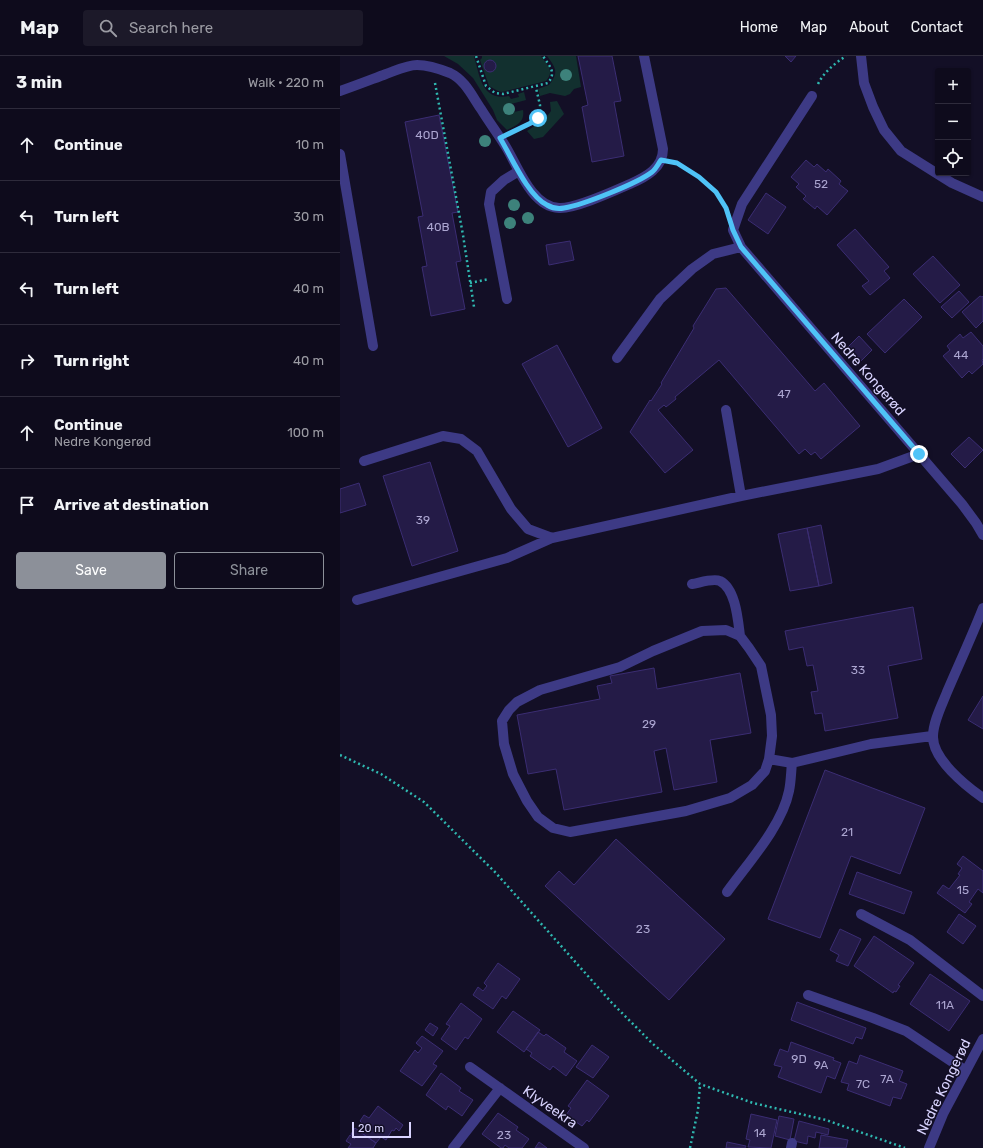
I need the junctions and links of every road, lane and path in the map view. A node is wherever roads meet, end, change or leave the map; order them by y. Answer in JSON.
{"nodes":[{"id":1,"x":476,"y":56,"type":"edge"},
{"id":2,"x":543,"y":56,"type":"edge"},
{"id":3,"x":644,"y":56,"type":"edge"},
{"id":4,"x":846,"y":56,"type":"edge"},
{"id":5,"x":861,"y":56,"type":"edge"},
{"id":6,"x":432,"y":67,"type":"junction"},
{"id":7,"x":536,"y":88,"type":"dead end"},
{"id":8,"x":340,"y":91,"type":"edge"},
{"id":9,"x":812,"y":96,"type":"joint"},
{"id":10,"x":500,"y":138,"type":"junction"},
{"id":11,"x":340,"y":154,"type":"edge"},
{"id":12,"x":661,"y":160,"type":"junction"},
{"id":13,"x":519,"y":171,"type":"junction"},
{"id":14,"x":983,"y":197,"type":"edge"},
{"id":15,"x":733,"y":230,"type":"junction"},
{"id":16,"x":741,"y":247,"type":"junction"},
{"id":17,"x":507,"y":299,"type":"dead end"},
{"id":18,"x":474,"y":306,"type":"dead end"},
{"id":19,"x":373,"y":346,"type":"dead end"},
{"id":20,"x":617,"y":358,"type":"dead end"},
{"id":21,"x":726,"y":410,"type":"dead end"},
{"id":22,"x":919,"y":454,"type":"junction"},
{"id":23,"x":364,"y":461,"type":"dead end"},
{"id":24,"x":741,"y":496,"type":"junction"},
{"id":25,"x":983,"y":536,"type":"edge"},
{"id":26,"x":552,"y":538,"type":"junction"},
{"id":27,"x":692,"y":584,"type":"dead end"},
{"id":28,"x":356,"y":600,"type":"dead end"},
{"id":29,"x":983,"y":608,"type":"edge"},
{"id":30,"x":740,"y":636,"type":"junction"},
{"id":31,"x":932,"y":736,"type":"junction"},
{"id":32,"x":340,"y":755,"type":"edge"},
{"id":33,"x":769,"y":759,"type":"junction"},
{"id":34,"x":792,"y":763,"type":"junction"},
{"id":35,"x":983,"y":798,"type":"edge"},
{"id":36,"x":727,"y":892,"type":"dead end"},
{"id":37,"x":861,"y":914,"type":"dead end"},
{"id":38,"x":808,"y":995,"type":"dead end"},
{"id":39,"x":983,"y":996,"type":"edge"},
{"id":40,"x":983,"y":1039,"type":"edge"},
{"id":41,"x":470,"y":1067,"type":"dead end"},
{"id":42,"x":966,"y":1071,"type":"junction"},
{"id":43,"x":700,"y":1084,"type":"junction"},
{"id":44,"x":500,"y":1088,"type":"junction"},
{"id":45,"x":454,"y":1148,"type":"edge"},
{"id":46,"x":584,"y":1148,"type":"edge"},
{"id":47,"x":690,"y":1148,"type":"edge"},
{"id":48,"x":906,"y":1148,"type":"edge"},
{"id":49,"x":929,"y":1148,"type":"edge"}],
"edges":[{"from":1,"to":2,"type":"path"},
{"from":3,"to":12,"type":"street"},
{"from":4,"to":9,"type":"path"},
{"from":5,"to":14,"type":"street"},
{"from":6,"to":8,"type":"street"},
{"from":6,"to":10,"type":"street"},
{"from":6,"to":18,"type":"path"},
{"from":7,"to":10,"type":"path"},
{"from":9,"to":15,"type":"street"},
{"from":10,"to":13,"type":"street"},
{"from":11,"to":19,"type":"street"},
{"from":12,"to":13,"type":"street"},
{"from":12,"to":15,"type":"path"},
{"from":13,"to":17,"type":"street"},
{"from":15,"to":16,"type":"street","name":"Nedre Kongerød"},
{"from":16,"to":20,"type":"street"},
{"from":16,"to":22,"type":"street","name":"Nedre Kongerød"},
{"from":21,"to":24,"type":"street"},
{"from":22,"to":24,"type":"street"},
{"from":22,"to":25,"type":"street","name":"Nedre Kongerød"},
{"from":23,"to":26,"type":"street"},
{"from":24,"to":26,"type":"street"},
{"from":26,"to":28,"type":"street"},
{"from":27,"to":30,"type":"street"},
{"from":29,"to":31,"type":"street"},
{"from":30,"to":33,"type":"street"},
{"from":30,"to":33,"type":"street"},
{"from":31,"to":34,"type":"street"},
{"from":31,"to":35,"type":"street"},
{"from":32,"to":43,"type":"path"},
{"from":33,"to":34,"type":"street"},
{"from":34,"to":36,"type":"street"},
{"from":37,"to":39,"type":"street"},
{"from":38,"to":42,"type":"street"},
{"from":40,"to":42,"type":"street","name":"Nedre Kongerød"},
{"from":41,"to":44,"type":"street","name":"Klyveekra"},
{"from":42,"to":49,"type":"street","name":"Nedre Kongerød"},
{"from":43,"to":47,"type":"path"},
{"from":43,"to":48,"type":"path"},
{"from":44,"to":45,"type":"street","name":"Klyveekra"},
{"from":44,"to":46,"type":"street","name":"Klyveekra"}]}
